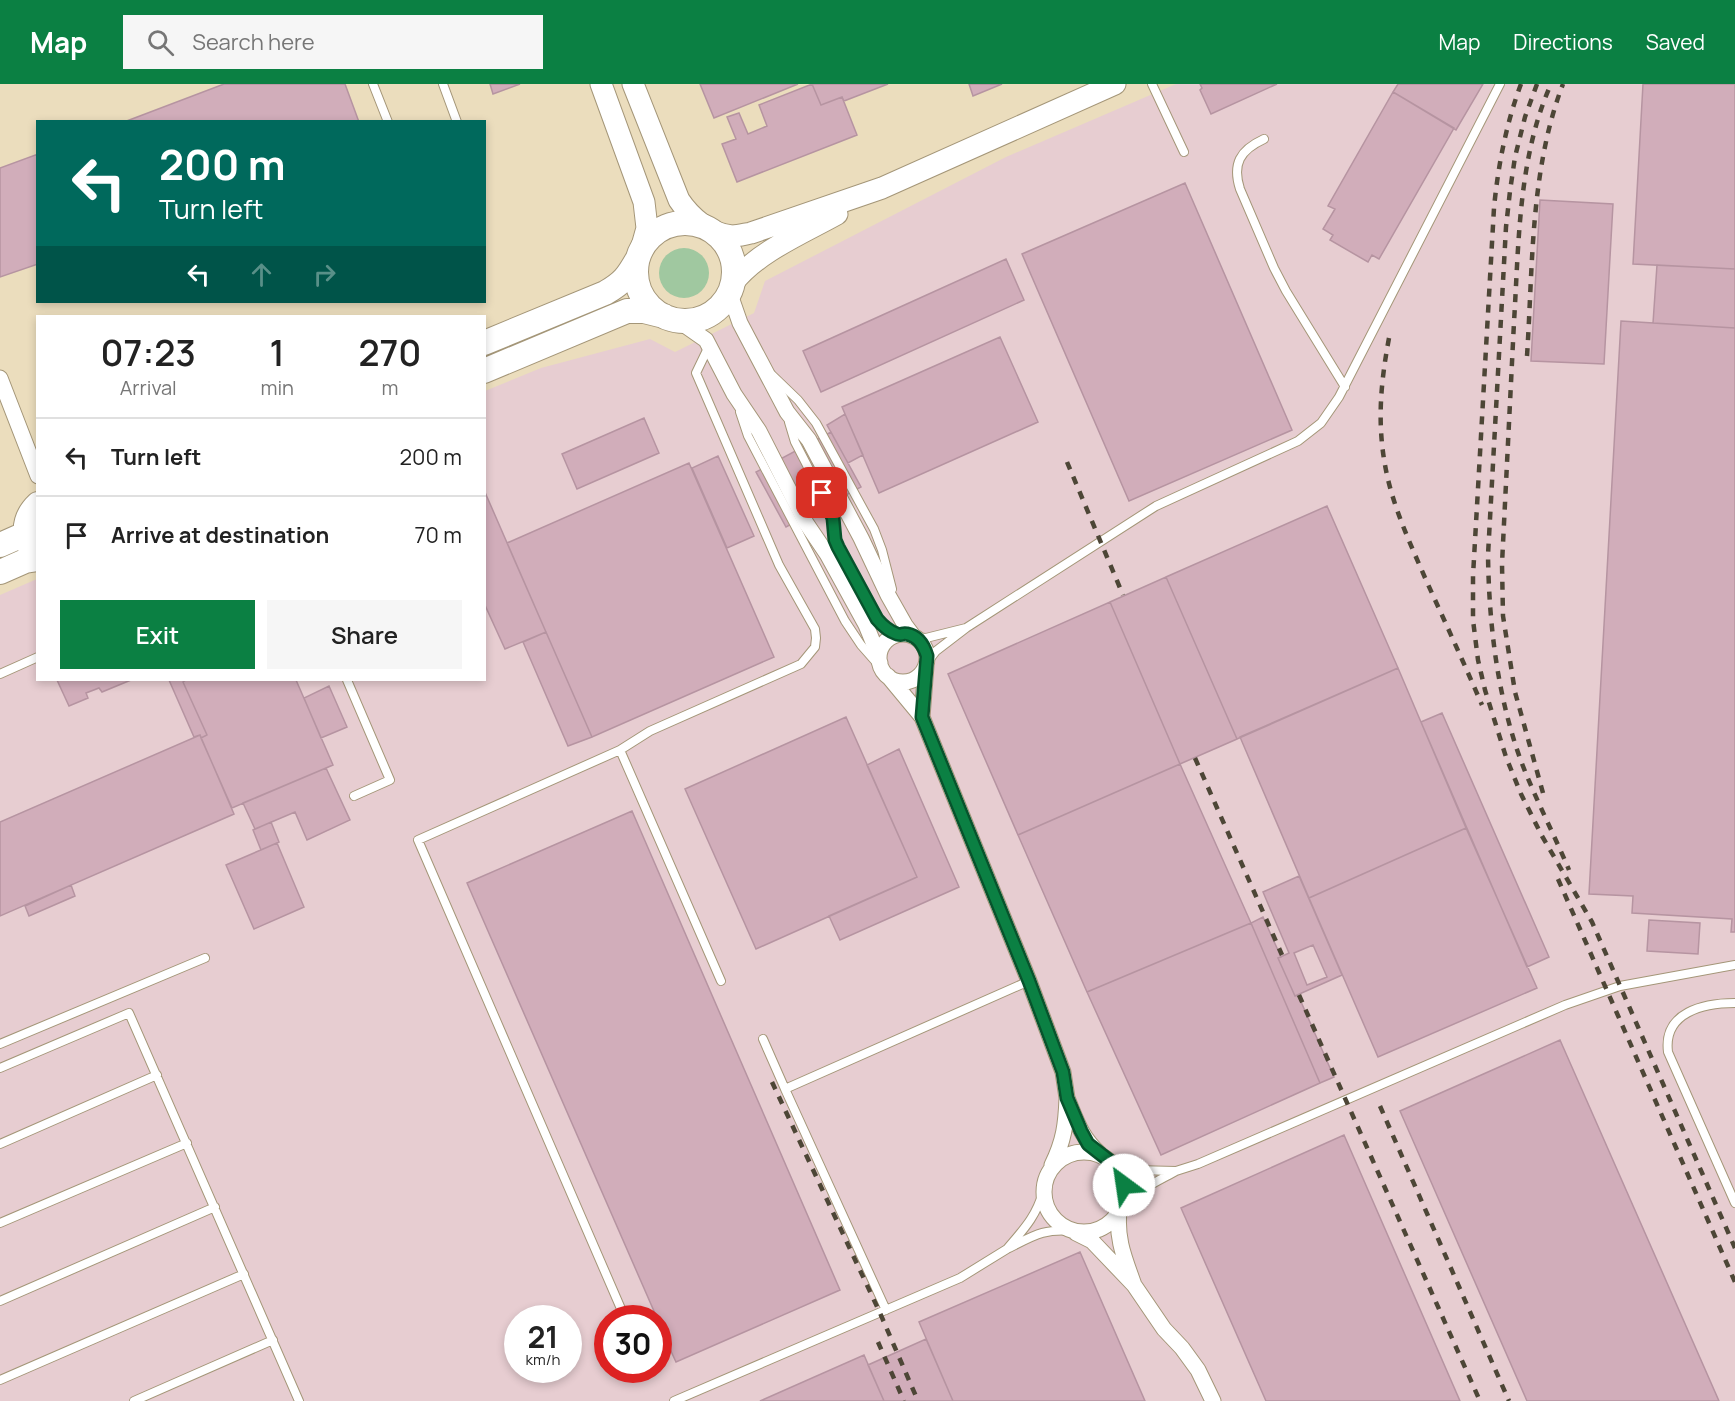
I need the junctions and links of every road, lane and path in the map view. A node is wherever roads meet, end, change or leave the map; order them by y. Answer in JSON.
{"nodes":[{"id":1,"x":373,"y":84,"type":"edge"},
{"id":2,"x":443,"y":84,"type":"edge"},
{"id":3,"x":601,"y":84,"type":"edge"},
{"id":4,"x":633,"y":84,"type":"edge"},
{"id":5,"x":1114,"y":84,"type":"edge"},
{"id":6,"x":1152,"y":84,"type":"edge"},
{"id":7,"x":1500,"y":84,"type":"edge"},
{"id":8,"x":387,"y":120,"type":"edge"},
{"id":9,"x":456,"y":120,"type":"edge"},
{"id":10,"x":1264,"y":139,"type":"dead end"},
{"id":11,"x":1184,"y":152,"type":"dead end"},
{"id":12,"x":882,"y":188,"type":"junction"},
{"id":13,"x":708,"y":229,"type":"junction"},
{"id":14,"x":640,"y":253,"type":"junction"},
{"id":15,"x":733,"y":283,"type":"junction"},
{"id":16,"x":664,"y":316,"type":"junction"},
{"id":17,"x":486,"y":342,"type":"edge"},
{"id":18,"x":709,"y":346,"type":"junction"},
{"id":19,"x":762,"y":366,"type":"junction"},
{"id":20,"x":486,"y":369,"type":"edge"},
{"id":21,"x":0,"y":378,"type":"edge"},
{"id":22,"x":1345,"y":387,"type":"junction"},
{"id":23,"x":787,"y":412,"type":"junction"},
{"id":24,"x":36,"y":471,"type":"edge"},
{"id":25,"x":36,"y":507,"type":"edge"},
{"id":26,"x":25,"y":534,"type":"junction"},
{"id":27,"x":0,"y":545,"type":"edge"},
{"id":28,"x":36,"y":556,"type":"edge"},
{"id":29,"x":36,"y":558,"type":"edge"},
{"id":30,"x":0,"y":572,"type":"edge"},
{"id":31,"x":898,"y":614,"type":"junction"},
{"id":32,"x":966,"y":628,"type":"junction"},
{"id":33,"x":906,"y":635,"type":"junction"},
{"id":34,"x":36,"y":658,"type":"edge"},
{"id":35,"x":926,"y":664,"type":"junction"},
{"id":36,"x":884,"y":670,"type":"junction"},
{"id":37,"x":0,"y":674,"type":"edge"},
{"id":38,"x":347,"y":681,"type":"edge"},
{"id":39,"x":922,"y":717,"type":"junction"},
{"id":40,"x":620,"y":750,"type":"junction"},
{"id":41,"x":354,"y":796,"type":"dead end"},
{"id":42,"x":205,"y":958,"type":"dead end"},
{"id":43,"x":1735,"y":965,"type":"edge"},
{"id":44,"x":722,"y":981,"type":"dead end"},
{"id":45,"x":1029,"y":981,"type":"junction"},
{"id":46,"x":1735,"y":1003,"type":"edge"},
{"id":47,"x":762,"y":1039,"type":"dead end"},
{"id":48,"x":0,"y":1044,"type":"edge"},
{"id":49,"x":0,"y":1068,"type":"edge"},
{"id":50,"x":157,"y":1074,"type":"junction"},
{"id":51,"x":785,"y":1089,"type":"junction"},
{"id":52,"x":1067,"y":1098,"type":"junction"},
{"id":53,"x":187,"y":1143,"type":"junction"},
{"id":54,"x":0,"y":1144,"type":"edge"},
{"id":55,"x":1106,"y":1158,"type":"junction"},
{"id":56,"x":1051,"y":1167,"type":"junction"},
{"id":57,"x":1176,"y":1171,"type":"junction"},
{"id":58,"x":1043,"y":1192,"type":"junction"},
{"id":59,"x":1735,"y":1203,"type":"edge"},
{"id":60,"x":214,"y":1207,"type":"junction"},
{"id":61,"x":1119,"y":1211,"type":"junction"},
{"id":62,"x":0,"y":1223,"type":"edge"},
{"id":63,"x":1074,"y":1231,"type":"junction"},
{"id":64,"x":1007,"y":1249,"type":"junction"},
{"id":65,"x":244,"y":1274,"type":"junction"},
{"id":66,"x":1134,"y":1285,"type":"junction"},
{"id":67,"x":0,"y":1301,"type":"edge"},
{"id":68,"x":619,"y":1305,"type":"edge"},
{"id":69,"x":886,"y":1310,"type":"junction"},
{"id":70,"x":273,"y":1340,"type":"junction"},
{"id":71,"x":0,"y":1380,"type":"edge"},
{"id":72,"x":134,"y":1401,"type":"edge"},
{"id":73,"x":299,"y":1401,"type":"edge"},
{"id":74,"x":674,"y":1401,"type":"edge"},
{"id":75,"x":1213,"y":1401,"type":"edge"}],
"edges":[{"from":1,"to":8,"type":"lane"},
{"from":2,"to":9,"type":"lane"},
{"from":3,"to":14,"type":"street"},
{"from":4,"to":13,"type":"street"},
{"from":5,"to":12,"type":"street"},
{"from":6,"to":11,"type":"lane"},
{"from":7,"to":22,"type":"lane"},
{"from":10,"to":22,"type":"lane"},
{"from":12,"to":13,"type":"street"},
{"from":12,"to":15,"type":"street"},
{"from":13,"to":14,"type":"main road"},
{"from":13,"to":15,"type":"main road"},
{"from":14,"to":16,"type":"main road"},
{"from":14,"to":17,"type":"main road"},
{"from":15,"to":16,"type":"main road"},
{"from":15,"to":19,"type":"street"},
{"from":16,"to":18,"type":"street"},
{"from":16,"to":20,"type":"main road"},
{"from":18,"to":36,"type":"street"},
{"from":18,"to":40,"type":"lane"},
{"from":19,"to":23,"type":"street"},
{"from":19,"to":31,"type":"lane"},
{"from":21,"to":24,"type":"street"},
{"from":22,"to":32,"type":"lane"},
{"from":23,"to":31,"type":"street"},
{"from":23,"to":33,"type":"lane"},
{"from":25,"to":26,"type":"main road"},
{"from":26,"to":27,"type":"main road"},
{"from":26,"to":28,"type":"main road"},
{"from":29,"to":30,"type":"main road"},
{"from":31,"to":33,"type":"street"},
{"from":32,"to":33,"type":"lane"},
{"from":32,"to":35,"type":"lane"},
{"from":33,"to":35,"type":"street"},
{"from":33,"to":36,"type":"street"},
{"from":34,"to":37,"type":"lane"},
{"from":35,"to":36,"type":"street"},
{"from":35,"to":39,"type":"street"},
{"from":36,"to":39,"type":"street"},
{"from":38,"to":41,"type":"lane"},
{"from":39,"to":45,"type":"street"},
{"from":40,"to":44,"type":"lane"},
{"from":40,"to":68,"type":"lane"},
{"from":42,"to":48,"type":"lane"},
{"from":43,"to":57,"type":"lane"},
{"from":45,"to":51,"type":"lane"},
{"from":45,"to":52,"type":"street"},
{"from":46,"to":59,"type":"lane"},
{"from":47,"to":51,"type":"lane"},
{"from":49,"to":50,"type":"lane"},
{"from":50,"to":53,"type":"lane"},
{"from":50,"to":54,"type":"lane"},
{"from":51,"to":69,"type":"lane"},
{"from":52,"to":55,"type":"street"},
{"from":52,"to":56,"type":"street"},
{"from":53,"to":60,"type":"lane"},
{"from":53,"to":62,"type":"lane"},
{"from":55,"to":56,"type":"street"},
{"from":55,"to":57,"type":"lane"},
{"from":55,"to":61,"type":"street"},
{"from":56,"to":58,"type":"street"},
{"from":57,"to":61,"type":"lane"},
{"from":58,"to":63,"type":"street"},
{"from":58,"to":64,"type":"lane"},
{"from":60,"to":65,"type":"lane"},
{"from":60,"to":67,"type":"lane"},
{"from":61,"to":63,"type":"street"},
{"from":61,"to":66,"type":"street"},
{"from":63,"to":64,"type":"lane"},
{"from":63,"to":66,"type":"street"},
{"from":64,"to":69,"type":"lane"},
{"from":65,"to":70,"type":"lane"},
{"from":65,"to":71,"type":"lane"},
{"from":66,"to":75,"type":"street"},
{"from":69,"to":74,"type":"lane"},
{"from":70,"to":72,"type":"lane"},
{"from":70,"to":73,"type":"lane"}]}
